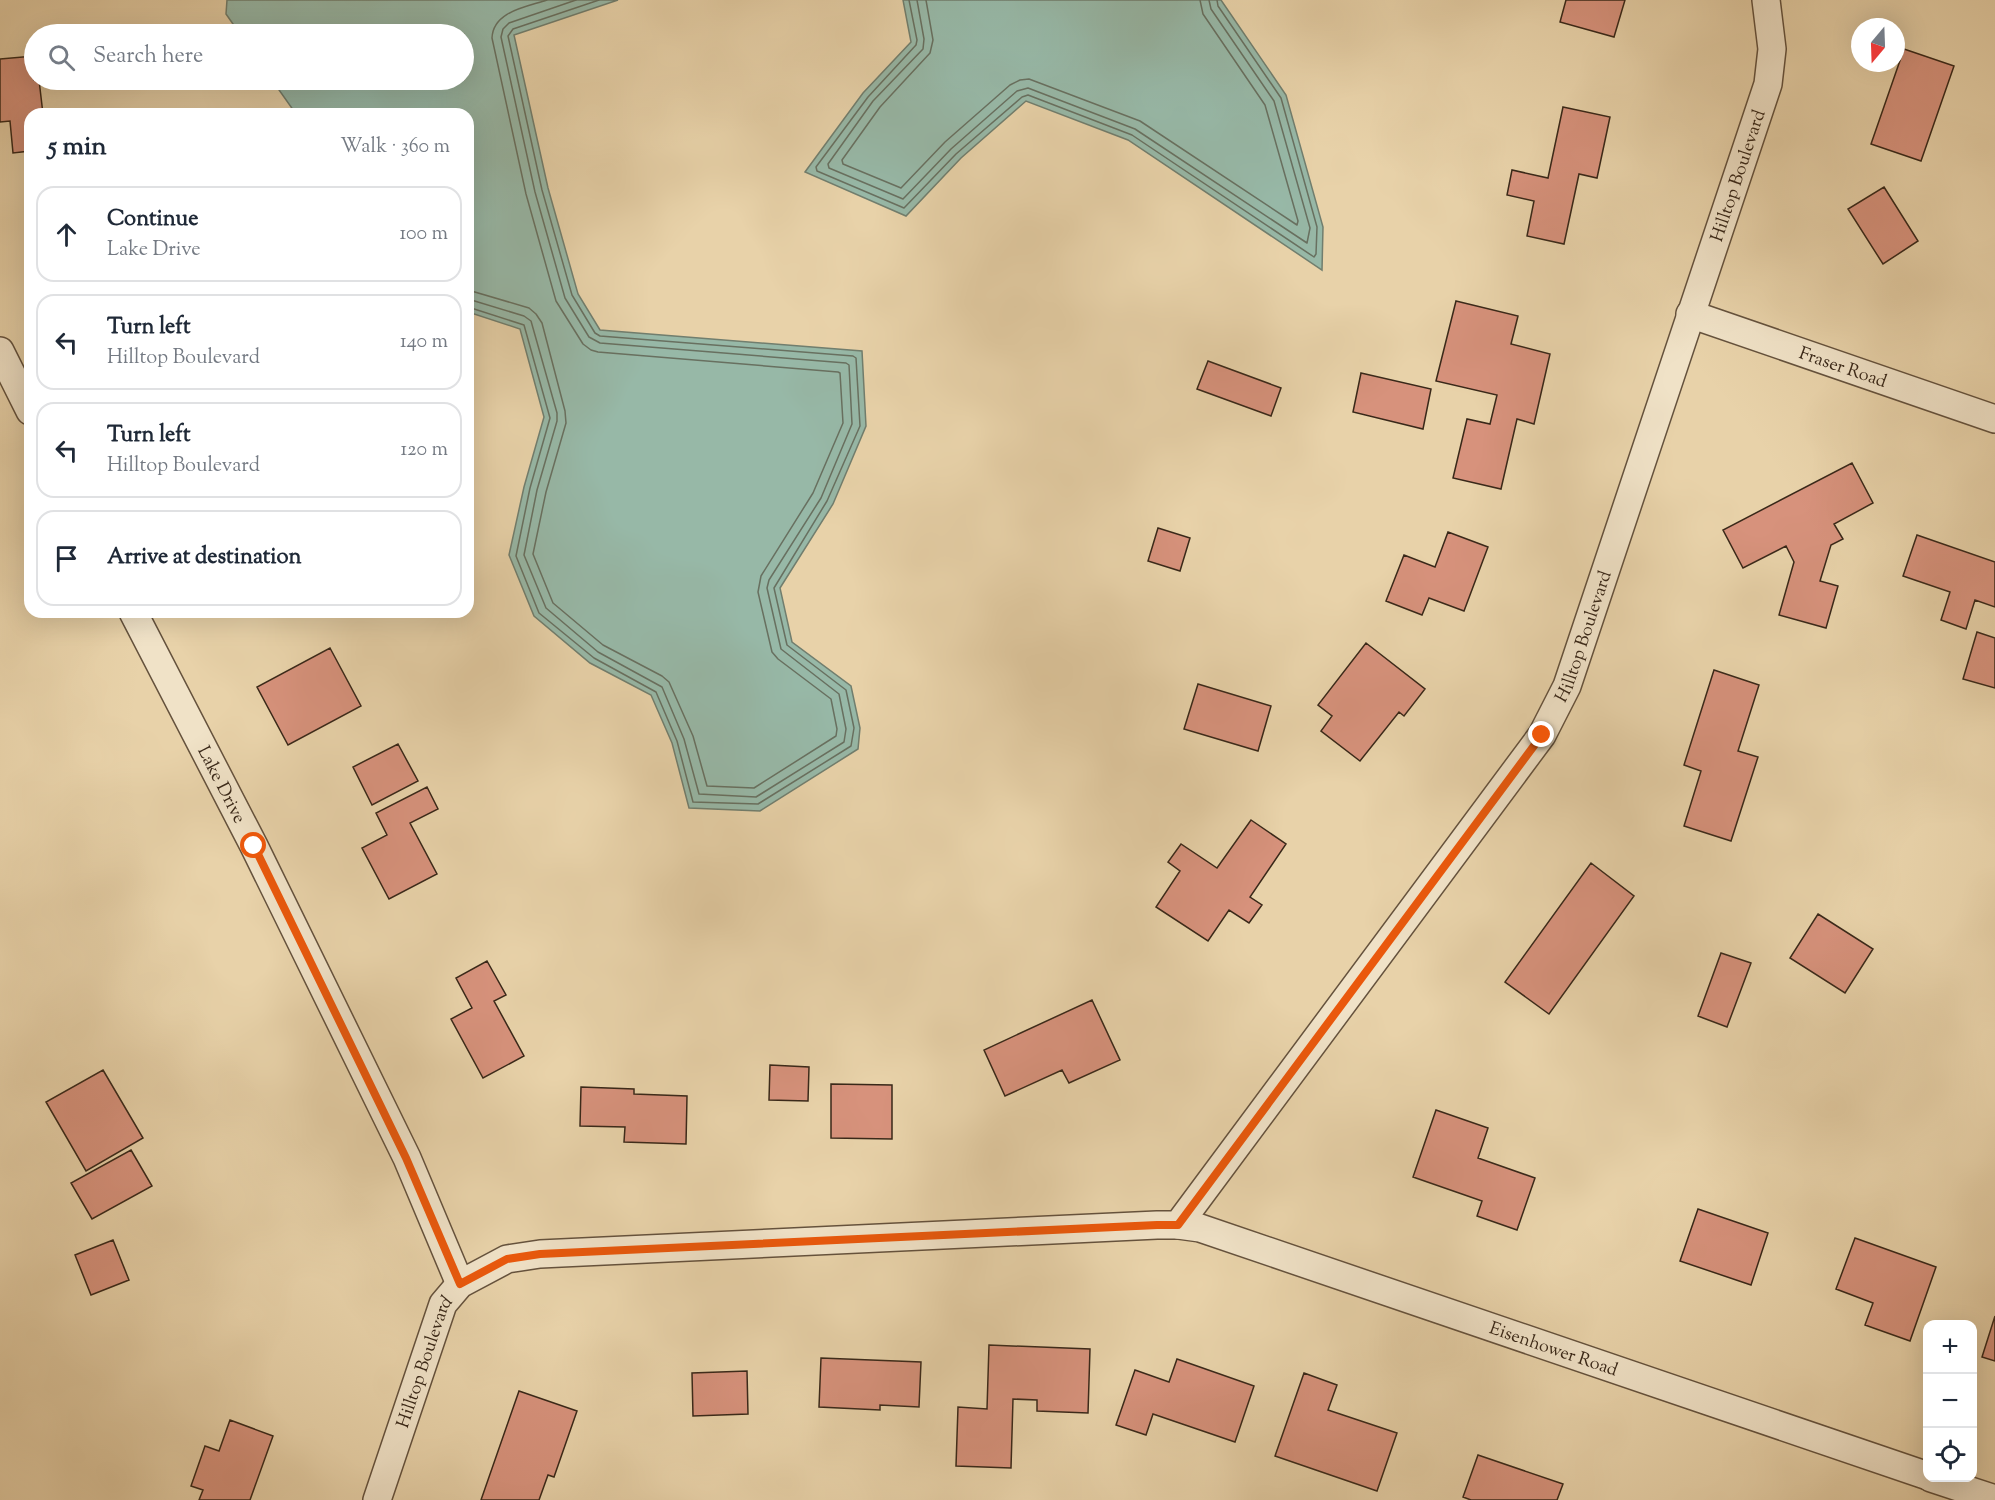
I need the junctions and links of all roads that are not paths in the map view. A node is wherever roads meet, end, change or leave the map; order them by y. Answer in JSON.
{"nodes":[{"id":1,"x":1766,"y":0,"type":"edge"},
{"id":2,"x":1690,"y":314,"type":"junction"},
{"id":3,"x":0,"y":351,"type":"edge"},
{"id":4,"x":24,"y":399,"type":"edge"},
{"id":5,"x":1995,"y":419,"type":"edge"},
{"id":6,"x":136,"y":618,"type":"edge"},
{"id":7,"x":1178,"y":1225,"type":"junction"},
{"id":8,"x":460,"y":1284,"type":"junction"},
{"id":9,"x":1923,"y":1475,"type":"edge"},
{"id":10,"x":1944,"y":1482,"type":"edge"},
{"id":11,"x":1995,"y":1499,"type":"edge"},
{"id":12,"x":377,"y":1500,"type":"edge"}],
"edges":[{"from":1,"to":2,"type":"street","name":"Hilltop Boulevard"},
{"from":2,"to":5,"type":"street","name":"Fraser Road"},
{"from":2,"to":7,"type":"street","name":"Hilltop Boulevard"},
{"from":3,"to":4,"type":"street"},
{"from":6,"to":8,"type":"street","name":"Lake Drive"},
{"from":7,"to":8,"type":"street","name":"Hilltop Boulevard"},
{"from":7,"to":9,"type":"street","name":"Eisenhower Road"},
{"from":8,"to":12,"type":"street","name":"Hilltop Boulevard"},
{"from":10,"to":11,"type":"street","name":"Eisenhower Road"}]}
